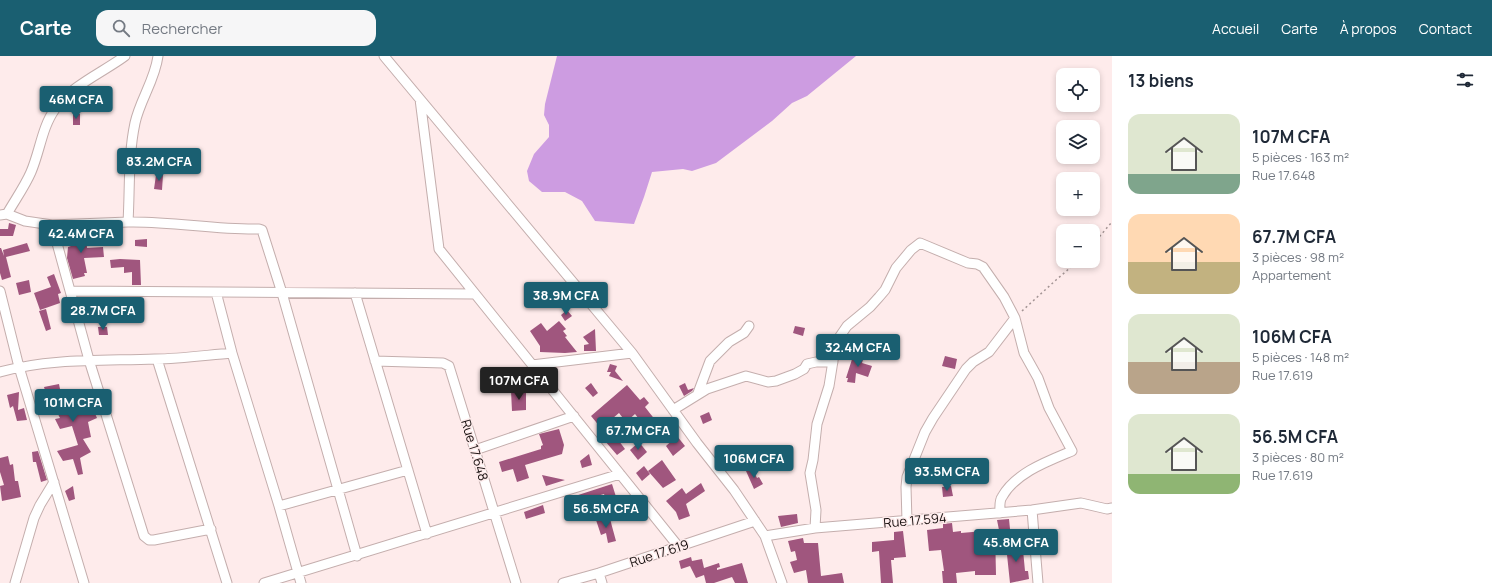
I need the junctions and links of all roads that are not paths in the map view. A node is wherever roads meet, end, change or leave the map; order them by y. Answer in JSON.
{"nodes":[{"id":1,"x":125,"y":56,"type":"edge"},
{"id":2,"x":158,"y":56,"type":"edge"},
{"id":3,"x":384,"y":56,"type":"edge"},
{"id":4,"x":420,"y":99,"type":"junction"},
{"id":5,"x":3,"y":214,"type":"edge"},
{"id":6,"x":128,"y":222,"type":"junction"},
{"id":7,"x":52,"y":225,"type":"junction"},
{"id":8,"x":0,"y":291,"type":"edge"},
{"id":9,"x":71,"y":291,"type":"junction"},
{"id":10,"x":216,"y":292,"type":"junction"},
{"id":11,"x":282,"y":293,"type":"junction"},
{"id":12,"x":355,"y":293,"type":"junction"},
{"id":13,"x":475,"y":294,"type":"junction"},
{"id":14,"x":1015,"y":318,"type":"junction"},
{"id":15,"x":750,"y":326,"type":"dead end"},
{"id":16,"x":632,"y":353,"type":"junction"},
{"id":17,"x":232,"y":354,"type":"junction"},
{"id":18,"x":157,"y":359,"type":"junction"},
{"id":19,"x":89,"y":360,"type":"junction"},
{"id":20,"x":375,"y":361,"type":"junction"},
{"id":21,"x":833,"y":362,"type":"junction"},
{"id":22,"x":532,"y":365,"type":"junction"},
{"id":23,"x":19,"y":367,"type":"junction"},
{"id":24,"x":0,"y":372,"type":"edge"},
{"id":25,"x":698,"y":393,"type":"junction"},
{"id":26,"x":673,"y":410,"type":"junction"},
{"id":27,"x":574,"y":416,"type":"junction"},
{"id":28,"x":475,"y":450,"type":"junction"},
{"id":29,"x":408,"y":470,"type":"junction"},
{"id":30,"x":620,"y":474,"type":"junction"},
{"id":31,"x":54,"y":482,"type":"junction"},
{"id":32,"x":339,"y":489,"type":"junction"},
{"id":33,"x":279,"y":506,"type":"junction"},
{"id":34,"x":1032,"y":510,"type":"junction"},
{"id":35,"x":1112,"y":511,"type":"edge"},
{"id":36,"x":495,"y":513,"type":"junction"},
{"id":37,"x":1000,"y":513,"type":"junction"},
{"id":38,"x":755,"y":521,"type":"junction"},
{"id":39,"x":907,"y":521,"type":"junction"},
{"id":40,"x":815,"y":528,"type":"junction"},
{"id":41,"x":211,"y":529,"type":"junction"},
{"id":42,"x":427,"y":534,"type":"junction"},
{"id":43,"x":766,"y":536,"type":"junction"},
{"id":44,"x":678,"y":546,"type":"junction"},
{"id":45,"x":356,"y":556,"type":"junction"},
{"id":46,"x":298,"y":573,"type":"junction"},
{"id":47,"x":599,"y":573,"type":"junction"},
{"id":48,"x":15,"y":583,"type":"edge"},
{"id":49,"x":84,"y":583,"type":"edge"},
{"id":50,"x":227,"y":583,"type":"edge"},
{"id":51,"x":264,"y":583,"type":"edge"},
{"id":52,"x":301,"y":583,"type":"edge"},
{"id":53,"x":516,"y":583,"type":"edge"},
{"id":54,"x":563,"y":583,"type":"edge"},
{"id":55,"x":602,"y":583,"type":"edge"},
{"id":56,"x":782,"y":583,"type":"edge"},
{"id":57,"x":1038,"y":583,"type":"edge"}],
"edges":[{"from":1,"to":5,"type":"street"},
{"from":2,"to":6,"type":"street"},
{"from":3,"to":4,"type":"street"},
{"from":4,"to":13,"type":"street"},
{"from":4,"to":16,"type":"street"},
{"from":5,"to":7,"type":"street"},
{"from":6,"to":7,"type":"street"},
{"from":6,"to":11,"type":"street"},
{"from":7,"to":9,"type":"street"},
{"from":8,"to":23,"type":"street"},
{"from":9,"to":10,"type":"street"},
{"from":9,"to":19,"type":"street"},
{"from":10,"to":11,"type":"street"},
{"from":10,"to":17,"type":"street"},
{"from":11,"to":12,"type":"street"},
{"from":11,"to":32,"type":"street"},
{"from":12,"to":13,"type":"street"},
{"from":12,"to":20,"type":"street"},
{"from":13,"to":22,"type":"street"},
{"from":14,"to":21,"type":"street"},
{"from":14,"to":37,"type":"street"},
{"from":14,"to":39,"type":"street"},
{"from":15,"to":25,"type":"street"},
{"from":16,"to":22,"type":"street"},
{"from":16,"to":26,"type":"street"},
{"from":17,"to":18,"type":"street"},
{"from":17,"to":33,"type":"street"},
{"from":18,"to":19,"type":"street"},
{"from":18,"to":41,"type":"street"},
{"from":19,"to":23,"type":"street"},
{"from":19,"to":41,"type":"street"},
{"from":20,"to":28,"type":"street","name":"Rue 17.648"},
{"from":20,"to":29,"type":"street"},
{"from":21,"to":25,"type":"street"},
{"from":21,"to":40,"type":"street"},
{"from":22,"to":27,"type":"street"},
{"from":23,"to":24,"type":"street"},
{"from":23,"to":31,"type":"street"},
{"from":25,"to":26,"type":"street"},
{"from":26,"to":38,"type":"street"},
{"from":27,"to":28,"type":"street"},
{"from":27,"to":30,"type":"street"},
{"from":28,"to":36,"type":"street","name":"Rue 17.648"},
{"from":29,"to":32,"type":"street"},
{"from":29,"to":42,"type":"street"},
{"from":30,"to":36,"type":"street"},
{"from":30,"to":44,"type":"street"},
{"from":31,"to":48,"type":"street"},
{"from":31,"to":49,"type":"street"},
{"from":32,"to":33,"type":"street"},
{"from":32,"to":45,"type":"street"},
{"from":33,"to":46,"type":"street"},
{"from":34,"to":35,"type":"street","name":"Rue 17.594"},
{"from":34,"to":37,"type":"street","name":"Rue 17.594"},
{"from":34,"to":57,"type":"street"},
{"from":36,"to":42,"type":"street"},
{"from":36,"to":53,"type":"street","name":"Rue 17.648"},
{"from":37,"to":39,"type":"street","name":"Rue 17.594"},
{"from":38,"to":43,"type":"street"},
{"from":38,"to":44,"type":"street","name":"Rue 17.619"},
{"from":39,"to":40,"type":"street","name":"Rue 17.594"},
{"from":40,"to":43,"type":"street","name":"Rue 17.594"},
{"from":41,"to":50,"type":"street"},
{"from":42,"to":45,"type":"street"},
{"from":43,"to":56,"type":"street"},
{"from":44,"to":47,"type":"street","name":"Rue 17.619"},
{"from":45,"to":46,"type":"street"},
{"from":46,"to":51,"type":"street"},
{"from":46,"to":52,"type":"street"},
{"from":47,"to":54,"type":"street","name":"Rue 17.619"},
{"from":47,"to":55,"type":"street"}]}
